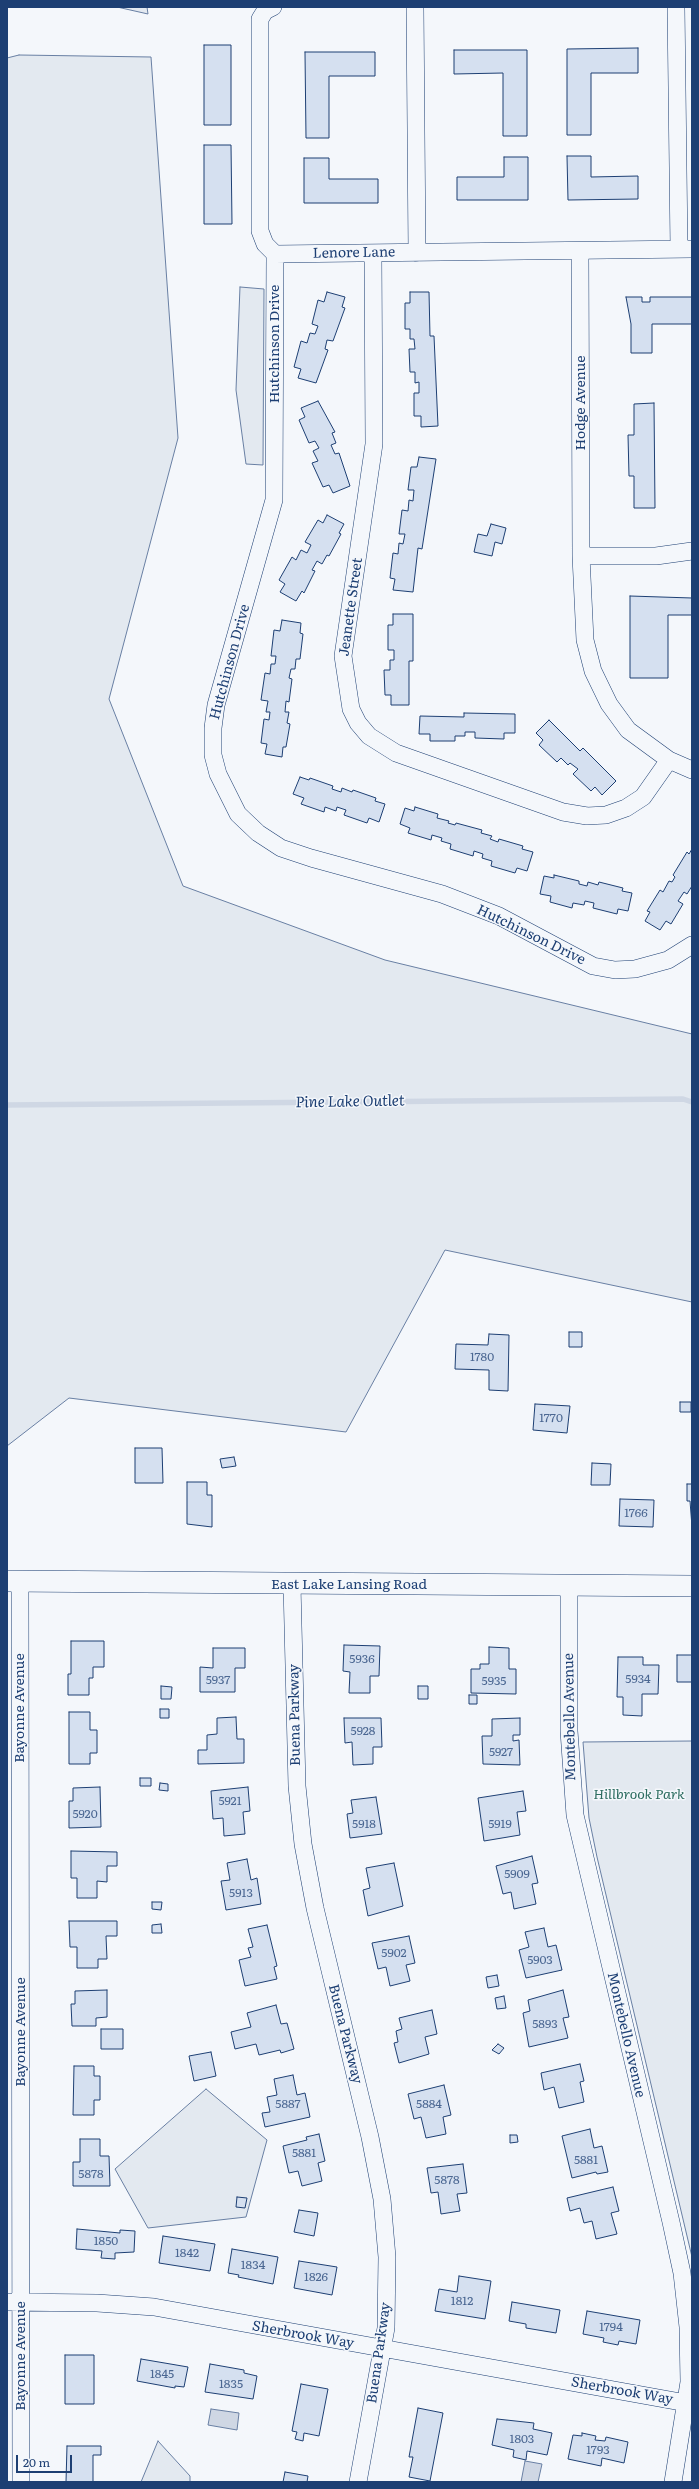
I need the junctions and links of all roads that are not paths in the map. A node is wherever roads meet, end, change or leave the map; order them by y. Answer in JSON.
{"nodes":[{"id":1,"x":274,"y":7,"type":"edge"},
{"id":2,"x":415,"y":7,"type":"edge"},
{"id":3,"x":676,"y":7,"type":"edge"},
{"id":4,"x":685,"y":249,"type":"edge"},
{"id":5,"x":580,"y":251,"type":"junction"},
{"id":6,"x":373,"y":253,"type":"junction"},
{"id":7,"x":417,"y":253,"type":"junction"},
{"id":8,"x":275,"y":254,"type":"junction"},
{"id":9,"x":692,"y":551,"type":"edge"},
{"id":10,"x":581,"y":556,"type":"junction"},
{"id":11,"x":669,"y":760,"type":"junction"},
{"id":12,"x":692,"y":770,"type":"edge"},
{"id":13,"x":692,"y":945,"type":"edge"},
{"id":14,"x":13,"y":1582,"type":"edge"},
{"id":15,"x":292,"y":1585,"type":"junction"},
{"id":16,"x":569,"y":1586,"type":"junction"},
{"id":17,"x":692,"y":1586,"type":"edge"},
{"id":18,"x":14,"y":2302,"type":"edge"},
{"id":19,"x":382,"y":2349,"type":"junction"},
{"id":20,"x":690,"y":2403,"type":"edge"},
{"id":21,"x":21,"y":2482,"type":"edge"},
{"id":22,"x":358,"y":2482,"type":"edge"},
{"id":23,"x":673,"y":2482,"type":"edge"}],
"edges":[{"from":1,"to":8,"type":"street"},
{"from":2,"to":7,"type":"street"},
{"from":3,"to":4,"type":"street"},
{"from":4,"to":5,"type":"street","name":"Lenore Lane"},
{"from":5,"to":7,"type":"street","name":"Lenore Lane"},
{"from":5,"to":10,"type":"street","name":"Hodge Avenue"},
{"from":6,"to":7,"type":"street","name":"Lenore Lane"},
{"from":6,"to":8,"type":"street","name":"Lenore Lane"},
{"from":6,"to":11,"type":"street","name":"Jeanette Street"},
{"from":8,"to":13,"type":"street","name":"Hutchinson Drive"},
{"from":9,"to":10,"type":"street"},
{"from":10,"to":11,"type":"street","name":"Hodge Avenue"},
{"from":11,"to":12,"type":"street","name":"Hodge Avenue"},
{"from":14,"to":15,"type":"street","name":"East Lake Lansing Road"},
{"from":14,"to":18,"type":"street","name":"Bayonne Avenue"},
{"from":15,"to":16,"type":"street","name":"East Lake Lansing Road"},
{"from":15,"to":19,"type":"street","name":"Buena Parkway"},
{"from":16,"to":17,"type":"street","name":"East Lake Lansing Road"},
{"from":16,"to":20,"type":"street","name":"Montebello Avenue"},
{"from":18,"to":19,"type":"street","name":"Sherbrook Way"},
{"from":18,"to":21,"type":"street","name":"Bayonne Avenue"},
{"from":19,"to":20,"type":"street","name":"Sherbrook Way"},
{"from":19,"to":22,"type":"street","name":"Buena Parkway"},
{"from":20,"to":23,"type":"street","name":"Montebello Avenue"}]}
